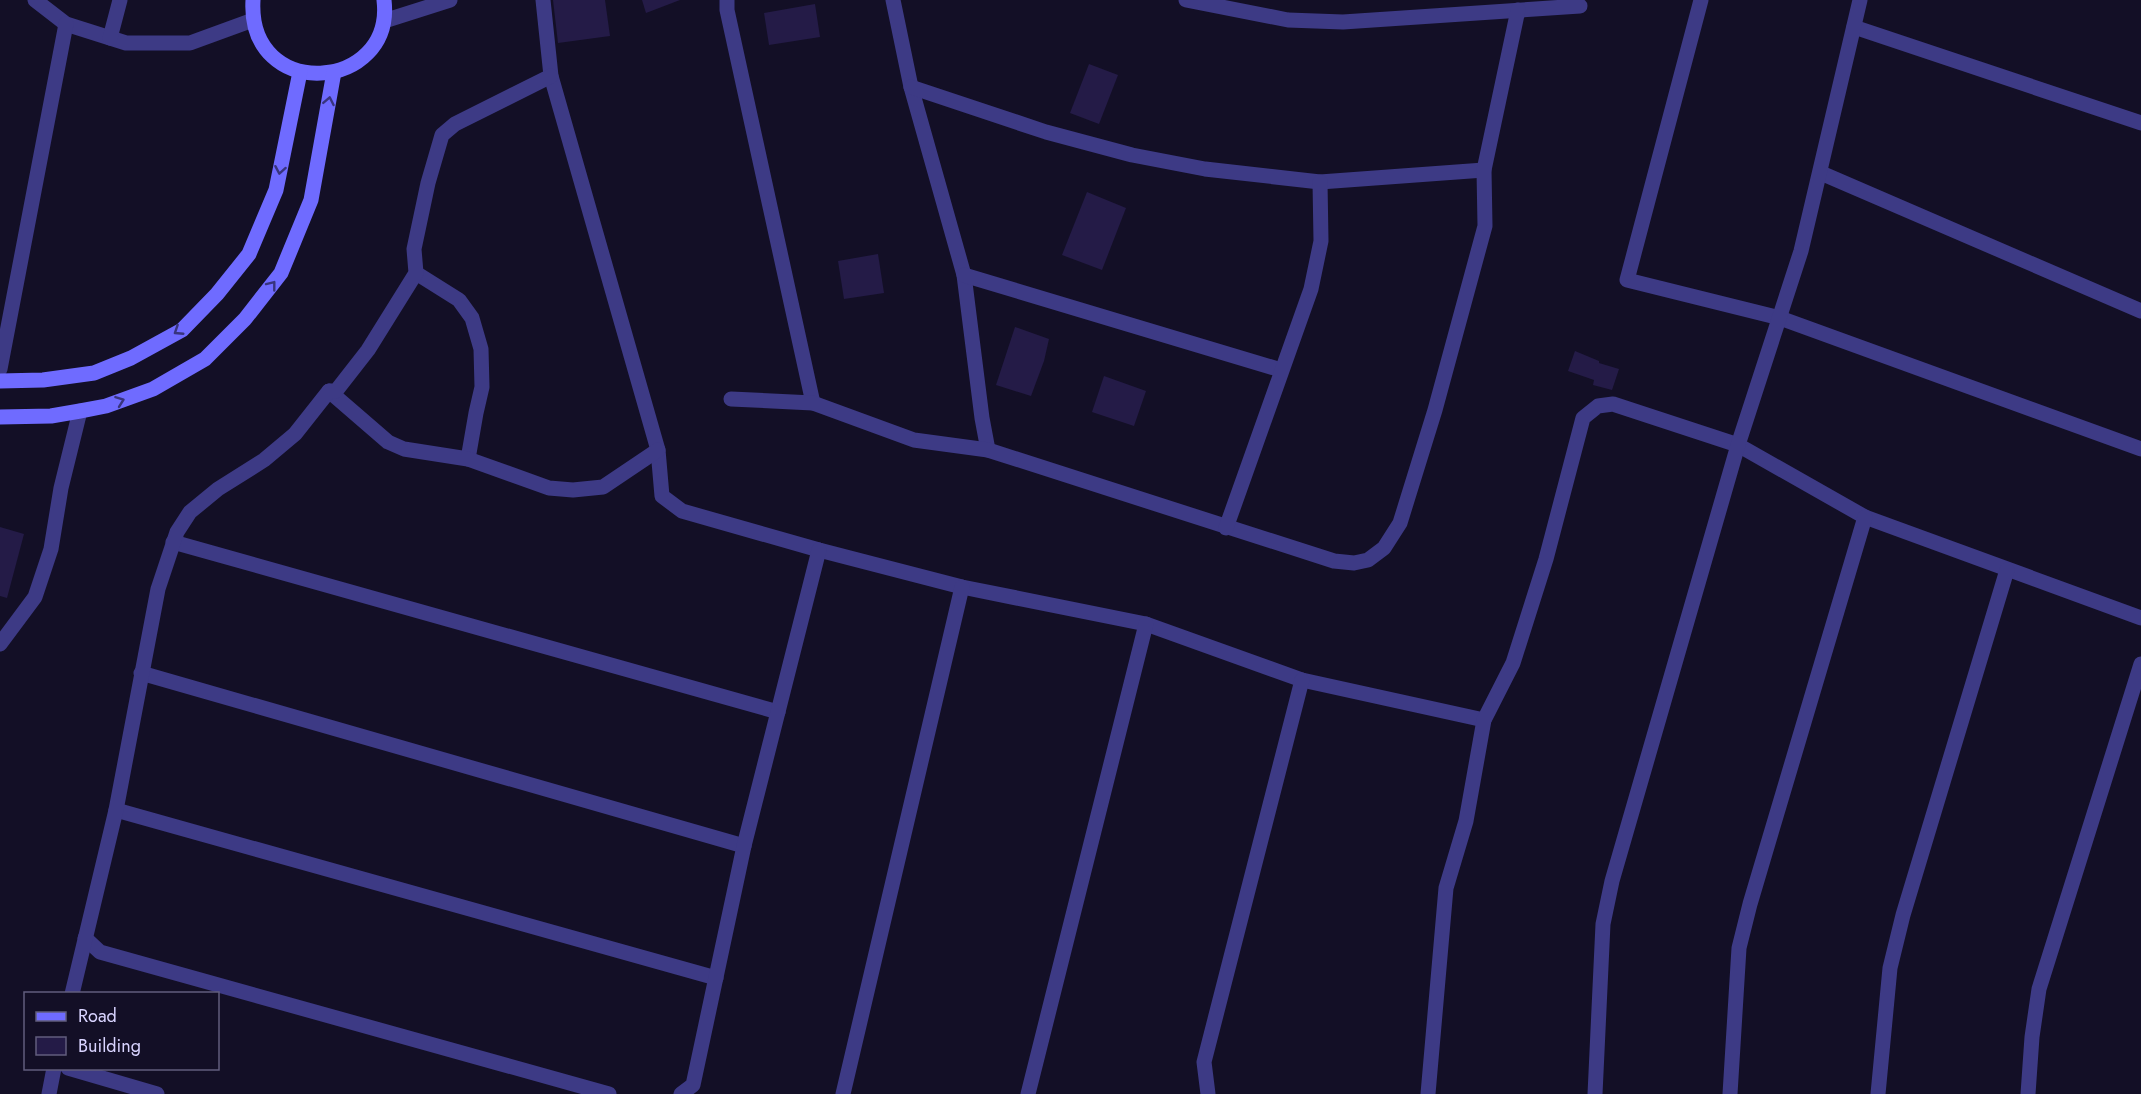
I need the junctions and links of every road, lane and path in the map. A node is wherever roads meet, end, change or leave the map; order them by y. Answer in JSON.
{"nodes":[{"id":1,"x":35,"y":0,"type":"edge"},
{"id":2,"x":120,"y":0,"type":"edge"},
{"id":3,"x":253,"y":0,"type":"edge"},
{"id":4,"x":384,"y":0,"type":"edge"},
{"id":5,"x":450,"y":0,"type":"edge"},
{"id":6,"x":543,"y":0,"type":"edge"},
{"id":7,"x":727,"y":0,"type":"edge"},
{"id":8,"x":893,"y":0,"type":"edge"},
{"id":9,"x":1186,"y":0,"type":"edge"},
{"id":10,"x":1701,"y":0,"type":"edge"},
{"id":11,"x":1860,"y":0,"type":"edge"},
{"id":12,"x":1580,"y":6,"type":"dead end"},
{"id":13,"x":1518,"y":10,"type":"junction"},
{"id":14,"x":253,"y":20,"type":"junction"},
{"id":15,"x":384,"y":21,"type":"junction"},
{"id":16,"x":66,"y":24,"type":"junction"},
{"id":17,"x":1854,"y":27,"type":"junction"},
{"id":18,"x":110,"y":38,"type":"junction"},
{"id":19,"x":300,"y":72,"type":"junction"},
{"id":20,"x":334,"y":72,"type":"junction"},
{"id":21,"x":551,"y":76,"type":"junction"},
{"id":22,"x":911,"y":87,"type":"junction"},
{"id":23,"x":2141,"y":123,"type":"edge"},
{"id":24,"x":1484,"y":170,"type":"junction"},
{"id":25,"x":1821,"y":173,"type":"junction"},
{"id":26,"x":1320,"y":182,"type":"junction"},
{"id":27,"x":416,"y":273,"type":"junction"},
{"id":28,"x":964,"y":275,"type":"junction"},
{"id":29,"x":2141,"y":311,"type":"edge"},
{"id":30,"x":1780,"y":318,"type":"junction"},
{"id":31,"x":0,"y":369,"type":"edge"},
{"id":32,"x":1281,"y":370,"type":"junction"},
{"id":33,"x":0,"y":381,"type":"edge"},
{"id":34,"x":329,"y":391,"type":"junction"},
{"id":35,"x":731,"y":399,"type":"dead end"},
{"id":36,"x":813,"y":403,"type":"junction"},
{"id":37,"x":80,"y":411,"type":"junction"},
{"id":38,"x":0,"y":417,"type":"edge"},
{"id":39,"x":1738,"y":445,"type":"junction"},
{"id":40,"x":2141,"y":448,"type":"edge"},
{"id":41,"x":658,"y":450,"type":"junction"},
{"id":42,"x":988,"y":450,"type":"junction"},
{"id":43,"x":468,"y":459,"type":"junction"},
{"id":44,"x":1865,"y":517,"type":"junction"},
{"id":45,"x":1226,"y":528,"type":"junction"},
{"id":46,"x":173,"y":542,"type":"junction"},
{"id":47,"x":819,"y":550,"type":"junction"},
{"id":48,"x":2007,"y":570,"type":"junction"},
{"id":49,"x":962,"y":587,"type":"junction"},
{"id":50,"x":2141,"y":618,"type":"edge"},
{"id":51,"x":1146,"y":624,"type":"junction"},
{"id":52,"x":0,"y":644,"type":"edge"},
{"id":53,"x":2141,"y":664,"type":"edge"},
{"id":54,"x":141,"y":673,"type":"junction"},
{"id":55,"x":1302,"y":680,"type":"junction"},
{"id":56,"x":778,"y":712,"type":"junction"},
{"id":57,"x":1484,"y":720,"type":"junction"},
{"id":58,"x":116,"y":810,"type":"junction"},
{"id":59,"x":744,"y":846,"type":"junction"},
{"id":60,"x":85,"y":938,"type":"junction"},
{"id":61,"x":716,"y":978,"type":"junction"},
{"id":62,"x":72,"y":992,"type":"edge"},
{"id":63,"x":54,"y":1070,"type":"edge"},
{"id":64,"x":75,"y":1070,"type":"edge"},
{"id":65,"x":49,"y":1094,"type":"edge"},
{"id":66,"x":157,"y":1094,"type":"edge"},
{"id":67,"x":609,"y":1094,"type":"edge"},
{"id":68,"x":681,"y":1094,"type":"edge"},
{"id":69,"x":843,"y":1094,"type":"edge"},
{"id":70,"x":1028,"y":1094,"type":"edge"},
{"id":71,"x":1208,"y":1094,"type":"edge"},
{"id":72,"x":1428,"y":1094,"type":"edge"},
{"id":73,"x":1595,"y":1094,"type":"edge"},
{"id":74,"x":1730,"y":1094,"type":"edge"},
{"id":75,"x":1878,"y":1094,"type":"edge"},
{"id":76,"x":2028,"y":1094,"type":"edge"}],
"edges":[{"from":1,"to":16,"type":"street"},
{"from":2,"to":18,"type":"street"},
{"from":3,"to":14,"type":"street"},
{"from":4,"to":15,"type":"street"},
{"from":5,"to":15,"type":"street"},
{"from":6,"to":21,"type":"street"},
{"from":7,"to":36,"type":"street"},
{"from":8,"to":22,"type":"street"},
{"from":9,"to":13,"type":"street"},
{"from":10,"to":30,"type":"street"},
{"from":11,"to":17,"type":"street"},
{"from":12,"to":13,"type":"street"},
{"from":13,"to":24,"type":"street"},
{"from":14,"to":18,"type":"street"},
{"from":14,"to":19,"type":"street"},
{"from":15,"to":20,"type":"street"},
{"from":16,"to":18,"type":"street"},
{"from":16,"to":31,"type":"street"},
{"from":17,"to":23,"type":"street"},
{"from":17,"to":25,"type":"street"},
{"from":19,"to":20,"type":"street"},
{"from":19,"to":33,"type":"street","one_way":true},
{"from":37,"to":20,"type":"street","one_way":true},
{"from":21,"to":27,"type":"street"},
{"from":21,"to":41,"type":"street"},
{"from":22,"to":26,"type":"street"},
{"from":22,"to":28,"type":"street"},
{"from":24,"to":26,"type":"street"},
{"from":24,"to":45,"type":"street"},
{"from":25,"to":29,"type":"street"},
{"from":25,"to":30,"type":"street"},
{"from":26,"to":32,"type":"street"},
{"from":27,"to":34,"type":"street"},
{"from":27,"to":43,"type":"street"},
{"from":28,"to":32,"type":"street"},
{"from":28,"to":42,"type":"street"},
{"from":30,"to":39,"type":"street"},
{"from":30,"to":40,"type":"street"},
{"from":32,"to":45,"type":"street"},
{"from":34,"to":43,"type":"street"},
{"from":34,"to":46,"type":"street"},
{"from":35,"to":36,"type":"street"},
{"from":36,"to":42,"type":"street"},
{"from":37,"to":38,"type":"street"},
{"from":37,"to":52,"type":"street"},
{"from":39,"to":44,"type":"street"},
{"from":39,"to":57,"type":"street"},
{"from":39,"to":73,"type":"street"},
{"from":41,"to":43,"type":"street"},
{"from":41,"to":47,"type":"street"},
{"from":42,"to":45,"type":"street"},
{"from":44,"to":48,"type":"street"},
{"from":44,"to":74,"type":"street"},
{"from":46,"to":54,"type":"street"},
{"from":46,"to":56,"type":"street"},
{"from":47,"to":49,"type":"street"},
{"from":47,"to":56,"type":"street"},
{"from":48,"to":50,"type":"street"},
{"from":48,"to":75,"type":"street"},
{"from":49,"to":51,"type":"street"},
{"from":49,"to":69,"type":"street"},
{"from":51,"to":55,"type":"street"},
{"from":51,"to":70,"type":"street"},
{"from":53,"to":76,"type":"street"},
{"from":54,"to":58,"type":"street"},
{"from":54,"to":59,"type":"street"},
{"from":55,"to":57,"type":"street"},
{"from":55,"to":71,"type":"street"},
{"from":56,"to":59,"type":"street"},
{"from":57,"to":72,"type":"street"},
{"from":58,"to":60,"type":"street"},
{"from":58,"to":61,"type":"street"},
{"from":59,"to":61,"type":"street"},
{"from":60,"to":62,"type":"street"},
{"from":60,"to":67,"type":"street"},
{"from":61,"to":68,"type":"street"},
{"from":63,"to":65,"type":"street"},
{"from":64,"to":66,"type":"street"}]}
